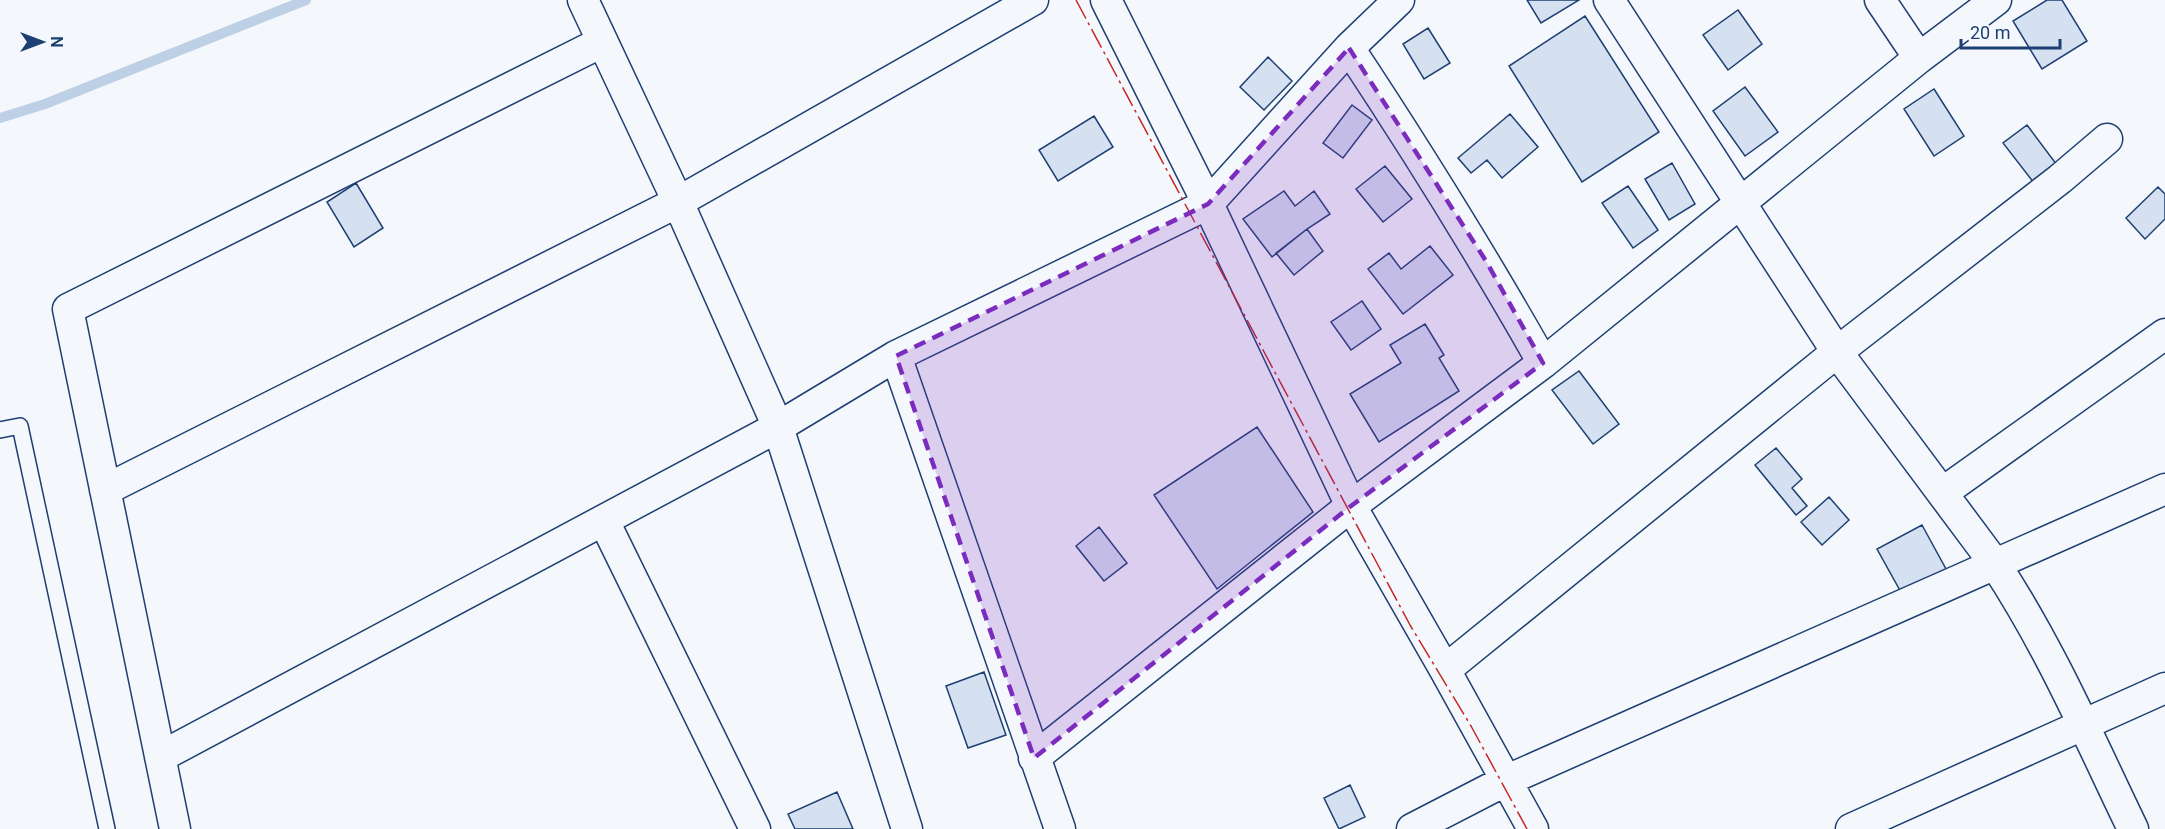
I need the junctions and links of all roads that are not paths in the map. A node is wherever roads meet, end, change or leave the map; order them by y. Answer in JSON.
{"nodes":[{"id":1,"x":583,"y":0,"type":"edge"},
{"id":2,"x":1034,"y":0,"type":"edge"},
{"id":3,"x":1106,"y":0,"type":"edge"},
{"id":4,"x":1399,"y":0,"type":"edge"},
{"id":5,"x":1609,"y":0,"type":"edge"},
{"id":6,"x":1880,"y":0,"type":"edge"},
{"id":7,"x":1996,"y":0,"type":"edge"},
{"id":8,"x":602,"y":42,"type":"junction"},
{"id":9,"x":1349,"y":48,"type":"junction"},
{"id":10,"x":1919,"y":58,"type":"junction"},
{"id":11,"x":2108,"y":139,"type":"dead end"},
{"id":12,"x":678,"y":202,"type":"junction"},
{"id":13,"x":1740,"y":202,"type":"junction"},
{"id":14,"x":1208,"y":204,"type":"junction"},
{"id":15,"x":2165,"y":334,"type":"edge"},
{"id":16,"x":1837,"y":352,"type":"junction"},
{"id":17,"x":896,"y":356,"type":"junction"},
{"id":18,"x":1543,"y":363,"type":"junction"},
{"id":19,"x":778,"y":427,"type":"junction"},
{"id":20,"x":0,"y":430,"type":"edge"},
{"id":21,"x":2165,"y":489,"type":"edge"},
{"id":22,"x":105,"y":490,"type":"junction"},
{"id":23,"x":1942,"y":493,"type":"junction"},
{"id":24,"x":1351,"y":506,"type":"junction"},
{"id":25,"x":604,"y":521,"type":"junction"},
{"id":26,"x":1995,"y":564,"type":"junction"},
{"id":27,"x":1445,"y":670,"type":"junction"},
{"id":28,"x":2165,"y":688,"type":"edge"},
{"id":29,"x":2083,"y":724,"type":"junction"},
{"id":30,"x":160,"y":757,"type":"junction"},
{"id":31,"x":1034,"y":758,"type":"junction"},
{"id":32,"x":1505,"y":781,"type":"junction"},
{"id":33,"x":106,"y":829,"type":"edge"},
{"id":34,"x":175,"y":829,"type":"edge"},
{"id":35,"x":755,"y":829,"type":"edge"},
{"id":36,"x":906,"y":829,"type":"edge"},
{"id":37,"x":1060,"y":829,"type":"edge"},
{"id":38,"x":1412,"y":829,"type":"edge"},
{"id":39,"x":1533,"y":829,"type":"edge"},
{"id":40,"x":1851,"y":829,"type":"edge"},
{"id":41,"x":2133,"y":829,"type":"edge"}],
"edges":[{"from":1,"to":8,"type":"street"},
{"from":2,"to":12,"type":"street"},
{"from":3,"to":14,"type":"street"},
{"from":4,"to":9,"type":"street"},
{"from":5,"to":13,"type":"street"},
{"from":6,"to":10,"type":"street"},
{"from":7,"to":10,"type":"street"},
{"from":8,"to":12,"type":"street"},
{"from":8,"to":22,"type":"street"},
{"from":9,"to":14,"type":"street"},
{"from":9,"to":18,"type":"street"},
{"from":10,"to":13,"type":"street"},
{"from":11,"to":16,"type":"street"},
{"from":12,"to":19,"type":"street"},
{"from":12,"to":22,"type":"street"},
{"from":13,"to":16,"type":"street"},
{"from":13,"to":18,"type":"street"},
{"from":14,"to":17,"type":"street"},
{"from":14,"to":24,"type":"street"},
{"from":15,"to":23,"type":"street"},
{"from":16,"to":23,"type":"street"},
{"from":16,"to":27,"type":"street"},
{"from":17,"to":19,"type":"street"},
{"from":17,"to":31,"type":"street"},
{"from":18,"to":24,"type":"street"},
{"from":19,"to":25,"type":"street"},
{"from":19,"to":36,"type":"street"},
{"from":20,"to":33,"type":"lane"},
{"from":21,"to":26,"type":"street"},
{"from":22,"to":30,"type":"street"},
{"from":23,"to":26,"type":"street"},
{"from":24,"to":27,"type":"street"},
{"from":24,"to":31,"type":"street"},
{"from":25,"to":30,"type":"street"},
{"from":25,"to":35,"type":"street"},
{"from":26,"to":29,"type":"street"},
{"from":26,"to":32,"type":"street"},
{"from":27,"to":32,"type":"street"},
{"from":28,"to":29,"type":"street"},
{"from":29,"to":40,"type":"street"},
{"from":29,"to":41,"type":"street"},
{"from":30,"to":34,"type":"street"},
{"from":31,"to":37,"type":"street"},
{"from":32,"to":38,"type":"street"},
{"from":32,"to":39,"type":"street"}]}
